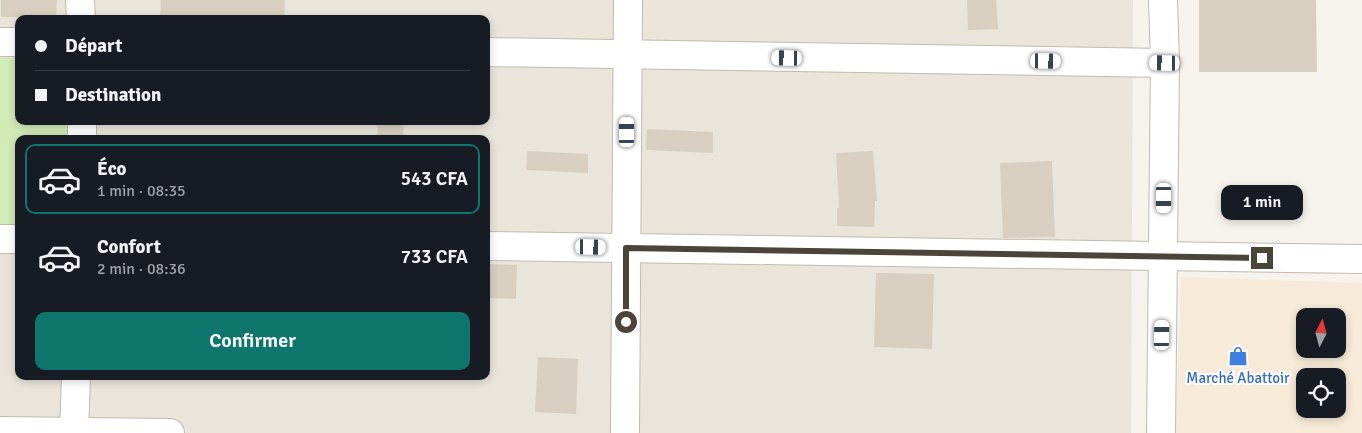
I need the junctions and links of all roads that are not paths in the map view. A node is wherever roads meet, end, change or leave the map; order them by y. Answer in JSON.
{"nodes":[{"id":1,"x":80,"y":0,"type":"edge"},
{"id":2,"x":628,"y":0,"type":"edge"},
{"id":3,"x":1163,"y":0,"type":"edge"},
{"id":4,"x":81,"y":15,"type":"edge"},
{"id":5,"x":0,"y":42,"type":"edge"},
{"id":6,"x":15,"y":42,"type":"edge"},
{"id":7,"x":490,"y":52,"type":"edge"},
{"id":8,"x":628,"y":55,"type":"junction"},
{"id":9,"x":1165,"y":63,"type":"junction"},
{"id":10,"x":0,"y":239,"type":"edge"},
{"id":11,"x":15,"y":239,"type":"edge"},
{"id":12,"x":490,"y":246,"type":"edge"},
{"id":13,"x":626,"y":248,"type":"junction"},
{"id":14,"x":1163,"y":256,"type":"junction"},
{"id":15,"x":1362,"y":259,"type":"edge"},
{"id":16,"x":76,"y":380,"type":"edge"},
{"id":17,"x":0,"y":431,"type":"edge"},
{"id":18,"x":74,"y":432,"type":"edge"},
{"id":19,"x":170,"y":433,"type":"edge"},
{"id":20,"x":625,"y":433,"type":"edge"},
{"id":21,"x":1161,"y":433,"type":"edge"}],
"edges":[{"from":1,"to":4,"type":"street"},
{"from":2,"to":8,"type":"street"},
{"from":3,"to":9,"type":"street"},
{"from":5,"to":6,"type":"street"},
{"from":7,"to":8,"type":"street"},
{"from":8,"to":9,"type":"street"},
{"from":8,"to":13,"type":"street"},
{"from":9,"to":14,"type":"street"},
{"from":10,"to":11,"type":"street"},
{"from":12,"to":13,"type":"street"},
{"from":13,"to":14,"type":"street"},
{"from":13,"to":20,"type":"street"},
{"from":14,"to":15,"type":"street"},
{"from":14,"to":21,"type":"street"},
{"from":16,"to":18,"type":"street"},
{"from":17,"to":18,"type":"street"},
{"from":18,"to":19,"type":"street"}]}
